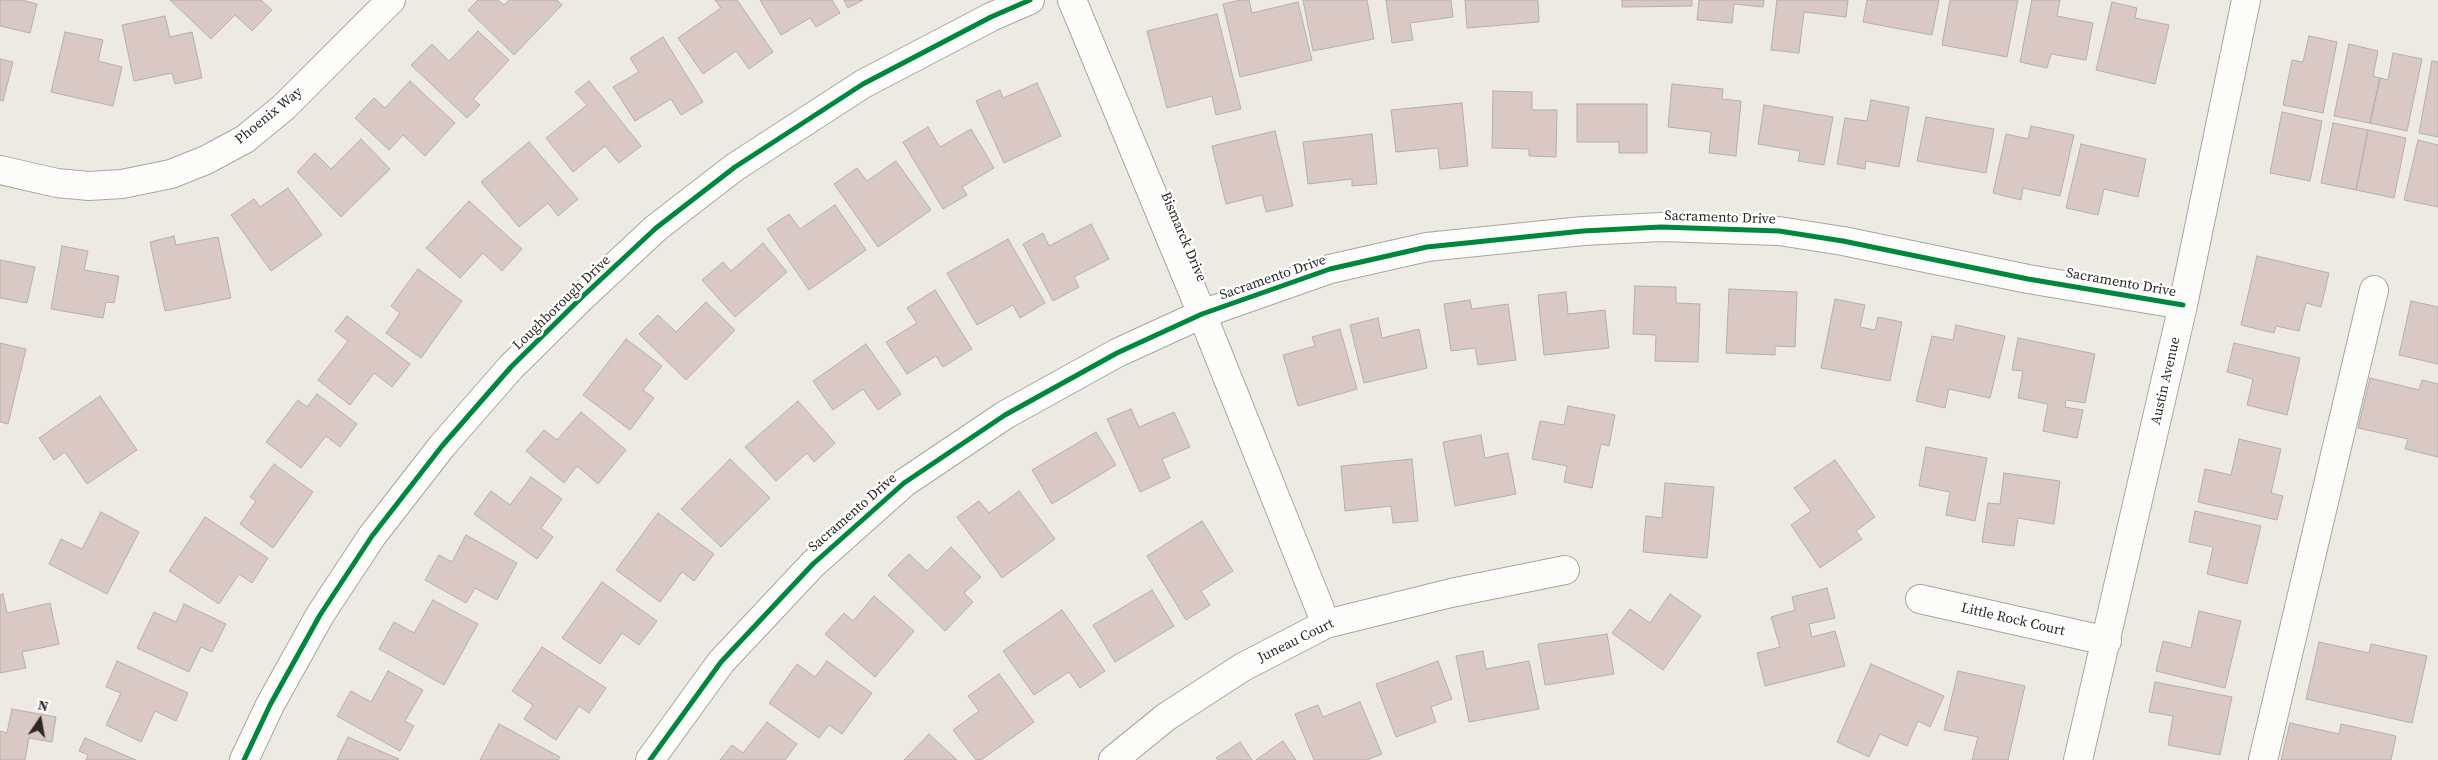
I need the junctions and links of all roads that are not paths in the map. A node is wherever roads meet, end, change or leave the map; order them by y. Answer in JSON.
{"nodes":[{"id":1,"x":392,"y":0,"type":"edge"},
{"id":2,"x":1030,"y":0,"type":"edge"},
{"id":3,"x":1072,"y":0,"type":"edge"},
{"id":4,"x":2246,"y":0,"type":"edge"},
{"id":5,"x":0,"y":170,"type":"edge"},
{"id":6,"x":2374,"y":290,"type":"dead end"},
{"id":7,"x":2183,"y":305,"type":"junction"},
{"id":8,"x":1202,"y":314,"type":"junction"},
{"id":9,"x":1565,"y":570,"type":"dead end"},
{"id":10,"x":1920,"y":599,"type":"dead end"},
{"id":11,"x":1326,"y":624,"type":"junction"},
{"id":12,"x":2107,"y":641,"type":"junction"},
{"id":13,"x":244,"y":760,"type":"edge"},
{"id":14,"x":650,"y":760,"type":"edge"},
{"id":15,"x":1113,"y":760,"type":"edge"},
{"id":16,"x":2078,"y":760,"type":"edge"},
{"id":17,"x":2263,"y":760,"type":"edge"}],
"edges":[{"from":1,"to":5,"type":"street","name":"Phoenix Way"},
{"from":2,"to":13,"type":"street","name":"Loughborough Drive"},
{"from":3,"to":8,"type":"street","name":"Bismarck Drive"},
{"from":4,"to":7,"type":"street","name":"Austin Avenue"},
{"from":6,"to":17,"type":"street"},
{"from":7,"to":8,"type":"street","name":"Sacramento Drive"},
{"from":7,"to":12,"type":"street","name":"Austin Avenue"},
{"from":8,"to":11,"type":"street","name":"Bismarck Drive"},
{"from":8,"to":14,"type":"street","name":"Sacramento Drive"},
{"from":9,"to":11,"type":"street","name":"Juneau Court"},
{"from":10,"to":12,"type":"street","name":"Little Rock Court"},
{"from":11,"to":15,"type":"street","name":"Juneau Court"},
{"from":12,"to":16,"type":"street","name":"Austin Avenue"}]}
